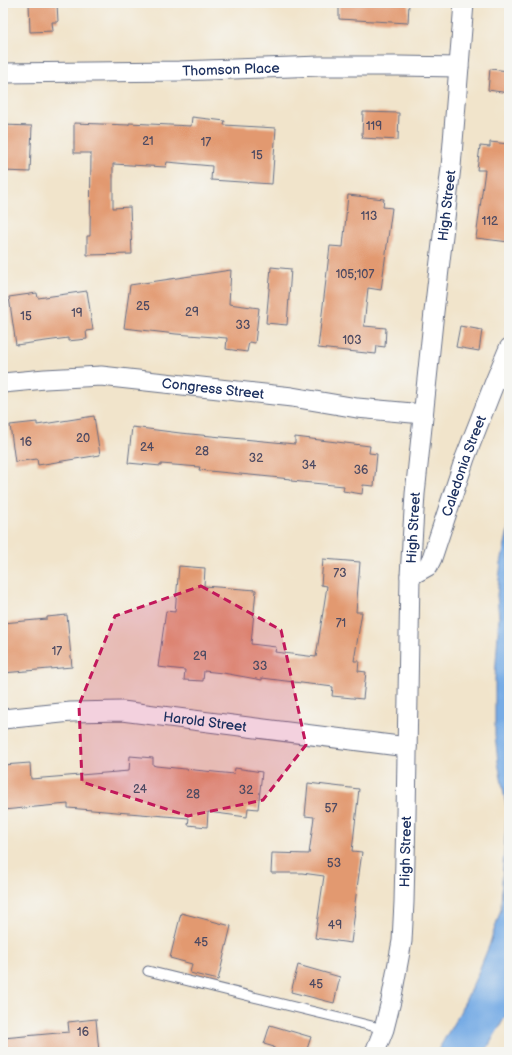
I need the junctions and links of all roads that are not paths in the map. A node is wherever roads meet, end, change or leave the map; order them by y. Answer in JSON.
{"nodes":[{"id":1,"x":464,"y":3,"type":"edge"},
{"id":2,"x":459,"y":67,"type":"junction"},
{"id":3,"x":3,"y":73,"type":"edge"},
{"id":4,"x":509,"y":348,"type":"edge"},
{"id":5,"x":3,"y":384,"type":"edge"},
{"id":6,"x":423,"y":414,"type":"junction"},
{"id":7,"x":410,"y":576,"type":"junction"},
{"id":8,"x":3,"y":719,"type":"edge"},
{"id":9,"x":407,"y":747,"type":"junction"},
{"id":10,"x":148,"y":971,"type":"dead end"},
{"id":11,"x":384,"y":1028,"type":"junction"},
{"id":12,"x":375,"y":1052,"type":"edge"}],
"edges":[{"from":1,"to":2,"type":"street","name":"High Street"},
{"from":2,"to":3,"type":"street","name":"Thomson Place"},
{"from":2,"to":6,"type":"street","name":"High Street"},
{"from":4,"to":7,"type":"street","name":"Caledonia Street"},
{"from":5,"to":6,"type":"street","name":"Congress Street"},
{"from":6,"to":7,"type":"street","name":"High Street"},
{"from":7,"to":9,"type":"street","name":"High Street"},
{"from":8,"to":9,"type":"street","name":"Harold Street"},
{"from":9,"to":11,"type":"street","name":"High Street"},
{"from":10,"to":11,"type":"lane"},
{"from":11,"to":12,"type":"street","name":"High Street"}]}
